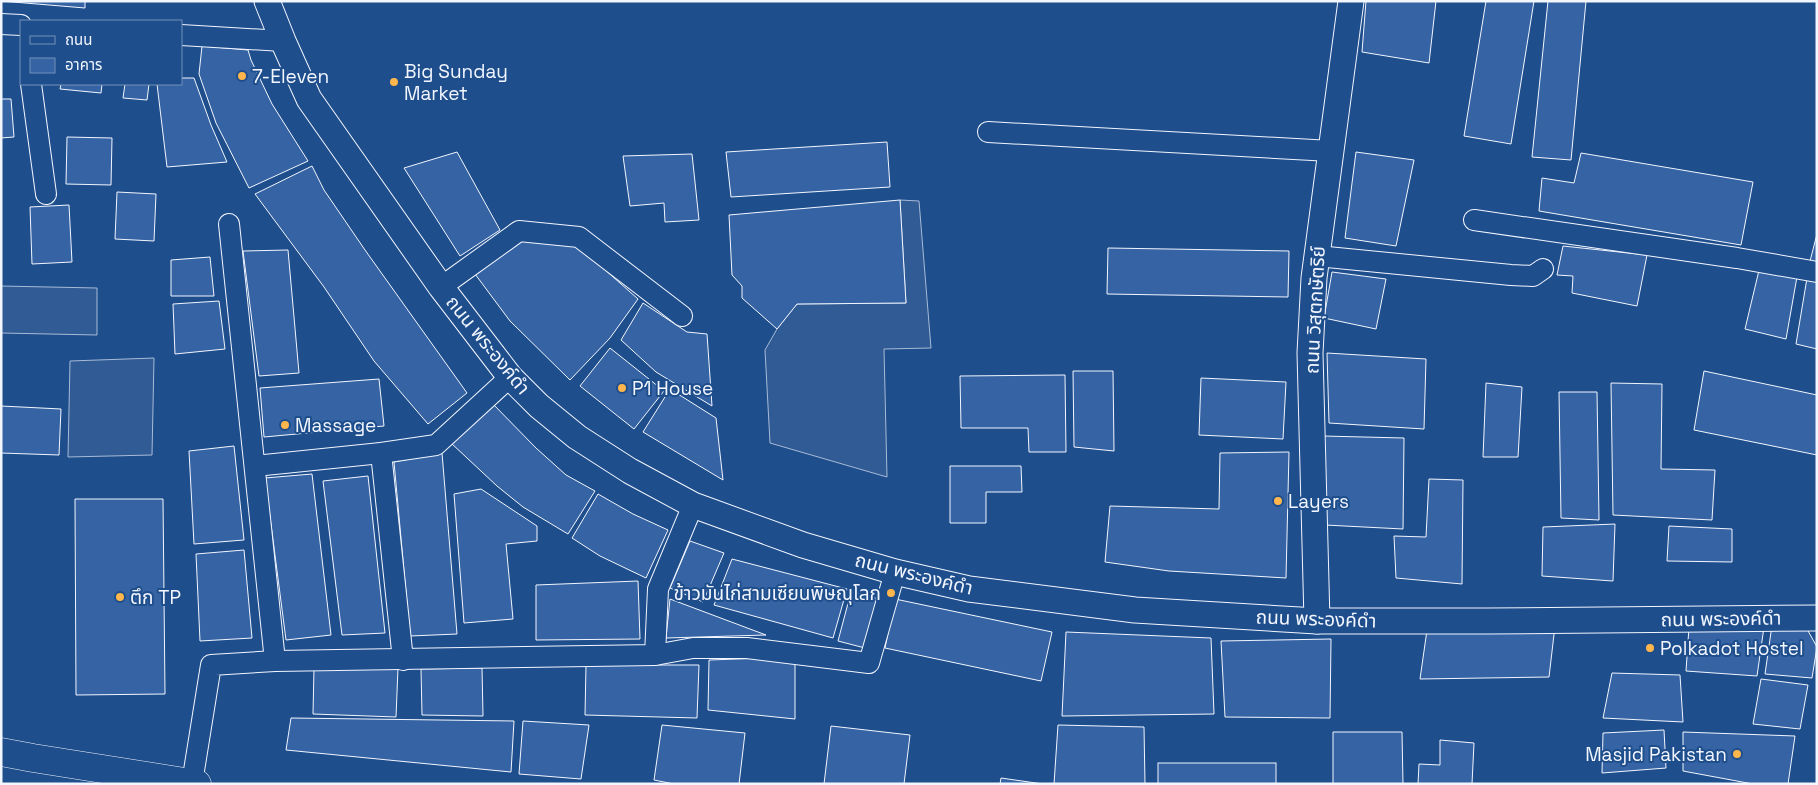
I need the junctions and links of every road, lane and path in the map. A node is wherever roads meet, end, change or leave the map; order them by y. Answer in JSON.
{"nodes":[{"id":1,"x":267,"y":1,"type":"edge"},
{"id":2,"x":1351,"y":1,"type":"edge"},
{"id":3,"x":1,"y":24,"type":"edge"},
{"id":4,"x":20,"y":25,"type":"edge"},
{"id":5,"x":182,"y":35,"type":"edge"},
{"id":6,"x":282,"y":41,"type":"junction"},
{"id":7,"x":31,"y":85,"type":"edge"},
{"id":8,"x":988,"y":132,"type":"dead end"},
{"id":9,"x":1332,"y":151,"type":"junction"},
{"id":10,"x":46,"y":194,"type":"dead end"},
{"id":11,"x":1474,"y":220,"type":"dead end"},
{"id":12,"x":230,"y":224,"type":"dead end"},
{"id":13,"x":1317,"y":256,"type":"junction"},
{"id":14,"x":1542,"y":269,"type":"dead end"},
{"id":15,"x":1817,"y":272,"type":"edge"},
{"id":16,"x":441,"y":287,"type":"junction"},
{"id":17,"x":682,"y":316,"type":"dead end"},
{"id":18,"x":510,"y":377,"type":"junction"},
{"id":19,"x":381,"y":453,"type":"junction"},
{"id":20,"x":255,"y":466,"type":"junction"},
{"id":21,"x":693,"y":505,"type":"junction"},
{"id":22,"x":895,"y":572,"type":"junction"},
{"id":23,"x":1817,"y":618,"type":"edge"},
{"id":24,"x":1317,"y":621,"type":"junction"},
{"id":25,"x":655,"y":655,"type":"junction"},
{"id":26,"x":403,"y":660,"type":"junction"},
{"id":27,"x":275,"y":661,"type":"junction"},
{"id":28,"x":1,"y":752,"type":"edge"},
{"id":29,"x":192,"y":783,"type":"edge"},
{"id":30,"x":197,"y":784,"type":"edge"}],
"edges":[{"from":1,"to":6,"type":"street","name":"ถนน พระองค์ดำ"},
{"from":2,"to":9,"type":"street","name":"ถนน วิสุตกษัตริย์"},
{"from":3,"to":4,"type":"street"},
{"from":5,"to":6,"type":"street"},
{"from":6,"to":16,"type":"street","name":"ถนน พระองค์ดำ"},
{"from":7,"to":10,"type":"street"},
{"from":8,"to":9,"type":"street"},
{"from":9,"to":13,"type":"street","name":"ถนน วิสุตกษัตริย์"},
{"from":11,"to":15,"type":"street"},
{"from":12,"to":20,"type":"street"},
{"from":13,"to":14,"type":"street"},
{"from":13,"to":24,"type":"street","name":"ถนน วิสุตกษัตริย์"},
{"from":16,"to":17,"type":"street"},
{"from":16,"to":18,"type":"street","name":"ถนน พระองค์ดำ"},
{"from":18,"to":19,"type":"street"},
{"from":18,"to":21,"type":"street","name":"ถนน พระองค์ดำ"},
{"from":19,"to":20,"type":"street"},
{"from":19,"to":26,"type":"street"},
{"from":20,"to":27,"type":"street"},
{"from":21,"to":22,"type":"street","name":"ถนน พระองค์ดำ"},
{"from":21,"to":25,"type":"street"},
{"from":22,"to":24,"type":"street","name":"ถนน พระองค์ดำ"},
{"from":22,"to":25,"type":"street"},
{"from":23,"to":24,"type":"street","name":"ถนน พระองค์ดำ"},
{"from":25,"to":26,"type":"street"},
{"from":26,"to":27,"type":"street"},
{"from":27,"to":29,"type":"street"},
{"from":28,"to":29,"type":"main road"},
{"from":29,"to":30,"type":"main road"}]}
